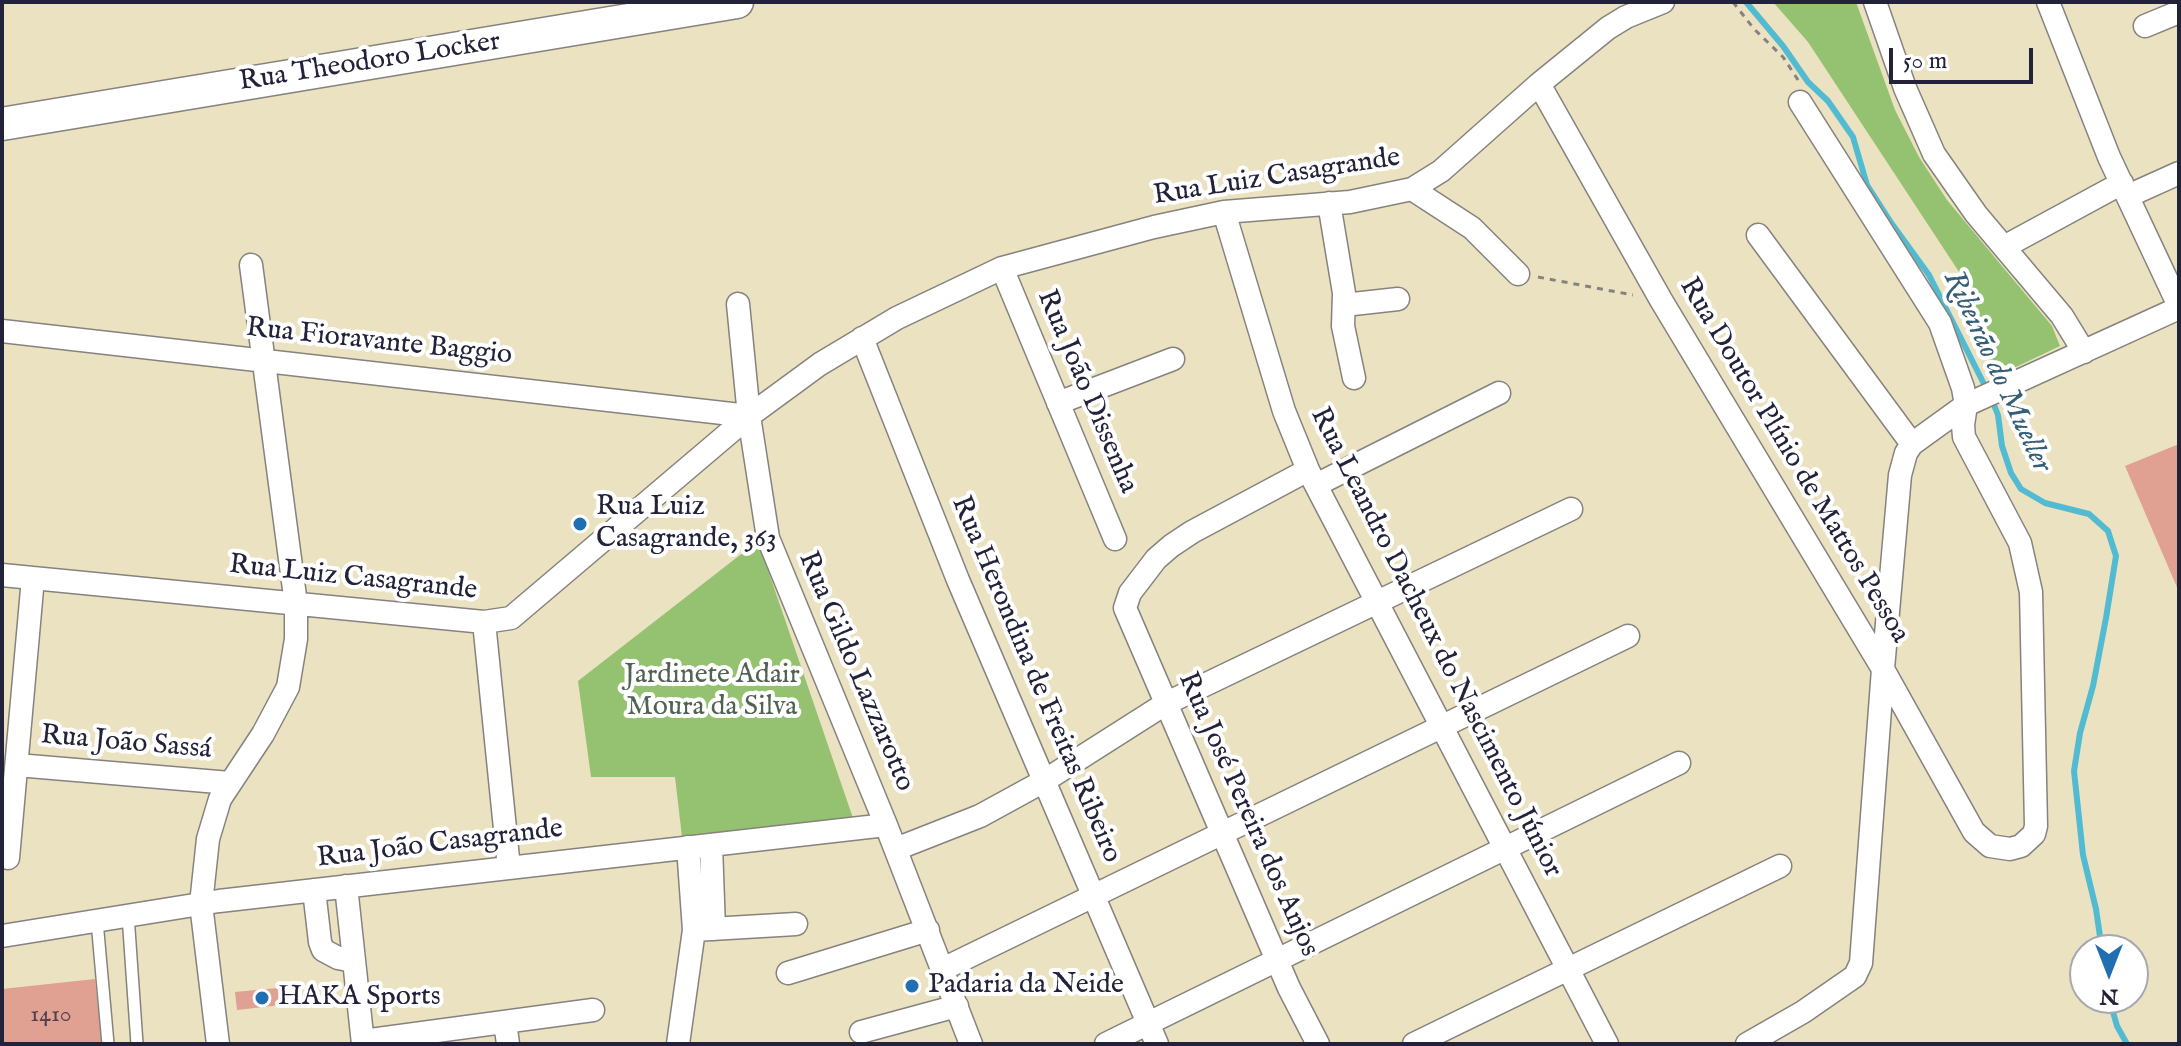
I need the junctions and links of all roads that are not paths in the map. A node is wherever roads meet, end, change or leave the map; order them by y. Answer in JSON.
{"nodes":[{"id":1,"x":737,"y":2,"type":"edge"},
{"id":2,"x":1663,"y":2,"type":"edge"},
{"id":3,"x":1875,"y":2,"type":"edge"},
{"id":4,"x":2048,"y":2,"type":"edge"},
{"id":5,"x":2179,"y":12,"type":"edge"},
{"id":6,"x":2145,"y":26,"type":"dead end"},
{"id":7,"x":1539,"y":84,"type":"junction"},
{"id":8,"x":1800,"y":102,"type":"road end"},
{"id":9,"x":2,"y":124,"type":"edge"},
{"id":10,"x":2179,"y":173,"type":"edge"},
{"id":11,"x":1412,"y":189,"type":"junction"},
{"id":12,"x":2125,"y":190,"type":"junction"},
{"id":13,"x":1329,"y":203,"type":"junction"},
{"id":14,"x":1224,"y":212,"type":"junction"},
{"id":15,"x":1758,"y":235,"type":"dead end"},
{"id":16,"x":2004,"y":247,"type":"junction"},
{"id":17,"x":251,"y":265,"type":"dead end"},
{"id":18,"x":1002,"y":268,"type":"junction"},
{"id":19,"x":1518,"y":274,"type":"road end"},
{"id":20,"x":1398,"y":299,"type":"dead end"},
{"id":21,"x":738,"y":304,"type":"dead end"},
{"id":22,"x":1344,"y":305,"type":"junction"},
{"id":23,"x":2179,"y":307,"type":"edge"},
{"id":24,"x":2,"y":331,"type":"edge"},
{"id":25,"x":862,"y":338,"type":"junction"},
{"id":26,"x":2084,"y":352,"type":"junction"},
{"id":27,"x":1173,"y":359,"type":"dead end"},
{"id":28,"x":264,"y":360,"type":"junction"},
{"id":29,"x":1354,"y":378,"type":"dead end"},
{"id":30,"x":1499,"y":393,"type":"dead end"},
{"id":31,"x":1981,"y":398,"type":"junction"},
{"id":32,"x":1058,"y":403,"type":"junction"},
{"id":33,"x":749,"y":416,"type":"junction"},
{"id":34,"x":1912,"y":444,"type":"junction"},
{"id":35,"x":1312,"y":478,"type":"junction"},
{"id":36,"x":1571,"y":509,"type":"dead end"},
{"id":37,"x":1115,"y":539,"type":"dead end"},
{"id":38,"x":2,"y":575,"type":"edge"},
{"id":39,"x":33,"y":578,"type":"junction"},
{"id":40,"x":1377,"y":602,"type":"junction"},
{"id":41,"x":296,"y":604,"type":"junction"},
{"id":42,"x":484,"y":622,"type":"junction"},
{"id":43,"x":1628,"y":636,"type":"dead end"},
{"id":44,"x":1883,"y":669,"type":"junction"},
{"id":45,"x":1165,"y":704,"type":"junction"},
{"id":46,"x":1442,"y":727,"type":"junction"},
{"id":47,"x":1679,"y":763,"type":"dead end"},
{"id":48,"x":17,"y":765,"type":"junction"},
{"id":49,"x":1044,"y":781,"type":"junction"},
{"id":50,"x":230,"y":783,"type":"junction"},
{"id":51,"x":886,"y":825,"type":"junction"},
{"id":52,"x":1223,"y":833,"type":"junction"},
{"id":53,"x":711,"y":845,"type":"junction"},
{"id":54,"x":688,"y":847,"type":"junction"},
{"id":55,"x":1505,"y":848,"type":"junction"},
{"id":56,"x":896,"y":849,"type":"junction"},
{"id":57,"x":8,"y":858,"type":"dead end"},
{"id":58,"x":1780,"y":866,"type":"dead end"},
{"id":59,"x":509,"y":868,"type":"junction"},
{"id":60,"x":346,"y":886,"type":"junction"},
{"id":61,"x":314,"y":890,"type":"junction"},
{"id":62,"x":1094,"y":897,"type":"junction"},
{"id":63,"x":201,"y":904,"type":"junction"},
{"id":64,"x":128,"y":915,"type":"junction"},
{"id":65,"x":97,"y":921,"type":"junction"},
{"id":66,"x":796,"y":924,"type":"dead end"},
{"id":67,"x":704,"y":929,"type":"junction"},
{"id":68,"x":928,"y":930,"type":"junction"},
{"id":69,"x":2,"y":936,"type":"edge"},
{"id":70,"x":1278,"y":959,"type":"junction"},
{"id":71,"x":353,"y":961,"type":"junction"},
{"id":72,"x":943,"y":969,"type":"junction"},
{"id":73,"x":1568,"y":969,"type":"junction"},
{"id":74,"x":788,"y":973,"type":"dead end"},
{"id":75,"x":957,"y":1006,"type":"junction"},
{"id":76,"x":593,"y":1010,"type":"dead end"},
{"id":77,"x":861,"y":1032,"type":"dead end"},
{"id":78,"x":506,"y":1033,"type":"edge"},
{"id":79,"x":1152,"y":1034,"type":"edge"},
{"id":80,"x":363,"y":1043,"type":"edge"},
{"id":81,"x":108,"y":1044,"type":"edge"},
{"id":82,"x":137,"y":1044,"type":"edge"},
{"id":83,"x":218,"y":1044,"type":"edge"},
{"id":84,"x":678,"y":1044,"type":"edge"},
{"id":85,"x":971,"y":1044,"type":"edge"},
{"id":86,"x":1106,"y":1044,"type":"edge"},
{"id":87,"x":1318,"y":1044,"type":"edge"},
{"id":88,"x":1414,"y":1044,"type":"edge"},
{"id":89,"x":1607,"y":1044,"type":"edge"},
{"id":90,"x":1747,"y":1044,"type":"edge"}],
"edges":[{"from":1,"to":9,"type":"main road","name":"Rua Theodoro Locker"},
{"from":2,"to":7,"type":"street","name":"Rua Luiz Casagrande"},
{"from":3,"to":16,"type":"street"},
{"from":4,"to":12,"type":"street"},
{"from":5,"to":6,"type":"street"},
{"from":7,"to":11,"type":"street","name":"Rua Luiz Casagrande"},
{"from":7,"to":44,"type":"street","name":"Rua Doutor Plínio de Mattos Pessoa"},
{"from":8,"to":31,"type":"street"},
{"from":10,"to":12,"type":"street"},
{"from":11,"to":13,"type":"street","name":"Rua Luiz Casagrande"},
{"from":11,"to":19,"type":"street"},
{"from":12,"to":16,"type":"street"},
{"from":12,"to":23,"type":"street"},
{"from":13,"to":14,"type":"street","name":"Rua Luiz Casagrande"},
{"from":13,"to":22,"type":"street"},
{"from":14,"to":18,"type":"street","name":"Rua Luiz Casagrande"},
{"from":14,"to":35,"type":"street","name":"Rua Leandro Dacheux do Nascimento Júnior"},
{"from":15,"to":34,"type":"street"},
{"from":16,"to":26,"type":"street"},
{"from":17,"to":28,"type":"street"},
{"from":18,"to":25,"type":"street","name":"Rua Luiz Casagrande"},
{"from":18,"to":32,"type":"street","name":"Rua João Dissenha"},
{"from":20,"to":22,"type":"street"},
{"from":21,"to":33,"type":"street","name":"Rua Gildo Lazzarotto"},
{"from":22,"to":29,"type":"street"},
{"from":23,"to":26,"type":"street"},
{"from":24,"to":28,"type":"street","name":"Rua Fioravante Baggio"},
{"from":25,"to":33,"type":"street","name":"Rua Luiz Casagrande"},
{"from":25,"to":49,"type":"street","name":"Rua Herondina de Freitas Ribeiro"},
{"from":26,"to":31,"type":"street"},
{"from":27,"to":32,"type":"street"},
{"from":28,"to":33,"type":"street","name":"Rua Fioravante Baggio"},
{"from":28,"to":41,"type":"street"},
{"from":30,"to":35,"type":"street"},
{"from":31,"to":34,"type":"street"},
{"from":31,"to":44,"type":"street","name":"Rua Doutor Plínio de Mattos Pessoa"},
{"from":32,"to":37,"type":"street","name":"Rua João Dissenha"},
{"from":33,"to":42,"type":"street","name":"Rua Luiz Casagrande"},
{"from":33,"to":51,"type":"street","name":"Rua Gildo Lazzarotto"},
{"from":34,"to":44,"type":"street"},
{"from":35,"to":40,"type":"street","name":"Rua Leandro Dacheux do Nascimento Júnior"},
{"from":35,"to":45,"type":"street","name":"Rua José Pereira dos Anjos"},
{"from":36,"to":40,"type":"street"},
{"from":38,"to":39,"type":"street","name":"Rua Luiz Casagrande"},
{"from":39,"to":41,"type":"street","name":"Rua Luiz Casagrande"},
{"from":39,"to":48,"type":"street"},
{"from":40,"to":45,"type":"street"},
{"from":40,"to":46,"type":"street","name":"Rua Leandro Dacheux do Nascimento Júnior"},
{"from":41,"to":42,"type":"street","name":"Rua Luiz Casagrande"},
{"from":41,"to":50,"type":"street"},
{"from":42,"to":59,"type":"street"},
{"from":43,"to":46,"type":"street"},
{"from":44,"to":90,"type":"street"},
{"from":45,"to":49,"type":"street"},
{"from":45,"to":52,"type":"street","name":"Rua José Pereira dos Anjos"},
{"from":46,"to":52,"type":"street"},
{"from":46,"to":55,"type":"street","name":"Rua Leandro Dacheux do Nascimento Júnior"},
{"from":47,"to":55,"type":"street"},
{"from":48,"to":50,"type":"street","name":"Rua João Sassá"},
{"from":48,"to":57,"type":"street"},
{"from":49,"to":56,"type":"street"},
{"from":49,"to":62,"type":"street","name":"Rua Herondina de Freitas Ribeiro"},
{"from":50,"to":63,"type":"street"},
{"from":51,"to":53,"type":"street","name":"Rua João Casagrande"},
{"from":51,"to":56,"type":"street","name":"Rua Gildo Lazzarotto"},
{"from":52,"to":62,"type":"street"},
{"from":52,"to":70,"type":"street","name":"Rua José Pereira dos Anjos"},
{"from":53,"to":54,"type":"street","name":"Rua João Casagrande"},
{"from":53,"to":67,"type":"street"},
{"from":54,"to":59,"type":"street","name":"Rua João Casagrande"},
{"from":54,"to":67,"type":"street"},
{"from":55,"to":70,"type":"street"},
{"from":55,"to":73,"type":"street","name":"Rua Leandro Dacheux do Nascimento Júnior"},
{"from":56,"to":68,"type":"street","name":"Rua Gildo Lazzarotto"},
{"from":58,"to":73,"type":"street"},
{"from":59,"to":60,"type":"street","name":"Rua João Casagrande"},
{"from":60,"to":61,"type":"street","name":"Rua João Casagrande"},
{"from":60,"to":71,"type":"street"},
{"from":61,"to":63,"type":"street","name":"Rua João Casagrande"},
{"from":61,"to":71,"type":"street"},
{"from":62,"to":72,"type":"street"},
{"from":62,"to":79,"type":"street","name":"Rua Herondina de Freitas Ribeiro"},
{"from":63,"to":64,"type":"street","name":"Rua João Casagrande"},
{"from":63,"to":83,"type":"street"},
{"from":64,"to":65,"type":"street","name":"Rua João Casagrande"},
{"from":64,"to":82,"type":"lane"},
{"from":65,"to":69,"type":"street","name":"Rua João Casagrande"},
{"from":65,"to":81,"type":"lane"},
{"from":66,"to":67,"type":"street"},
{"from":67,"to":84,"type":"street"},
{"from":68,"to":72,"type":"street","name":"Rua Gildo Lazzarotto"},
{"from":68,"to":74,"type":"street"},
{"from":70,"to":79,"type":"street"},
{"from":70,"to":87,"type":"street","name":"Rua José Pereira dos Anjos"},
{"from":71,"to":80,"type":"street"},
{"from":72,"to":75,"type":"street","name":"Rua Gildo Lazzarotto"},
{"from":73,"to":88,"type":"street"},
{"from":73,"to":89,"type":"street","name":"Rua Leandro Dacheux do Nascimento Júnior"},
{"from":75,"to":77,"type":"street"},
{"from":75,"to":85,"type":"street","name":"Rua Gildo Lazzarotto"},
{"from":76,"to":78,"type":"street"},
{"from":78,"to":80,"type":"street"},
{"from":79,"to":86,"type":"street"}]}
